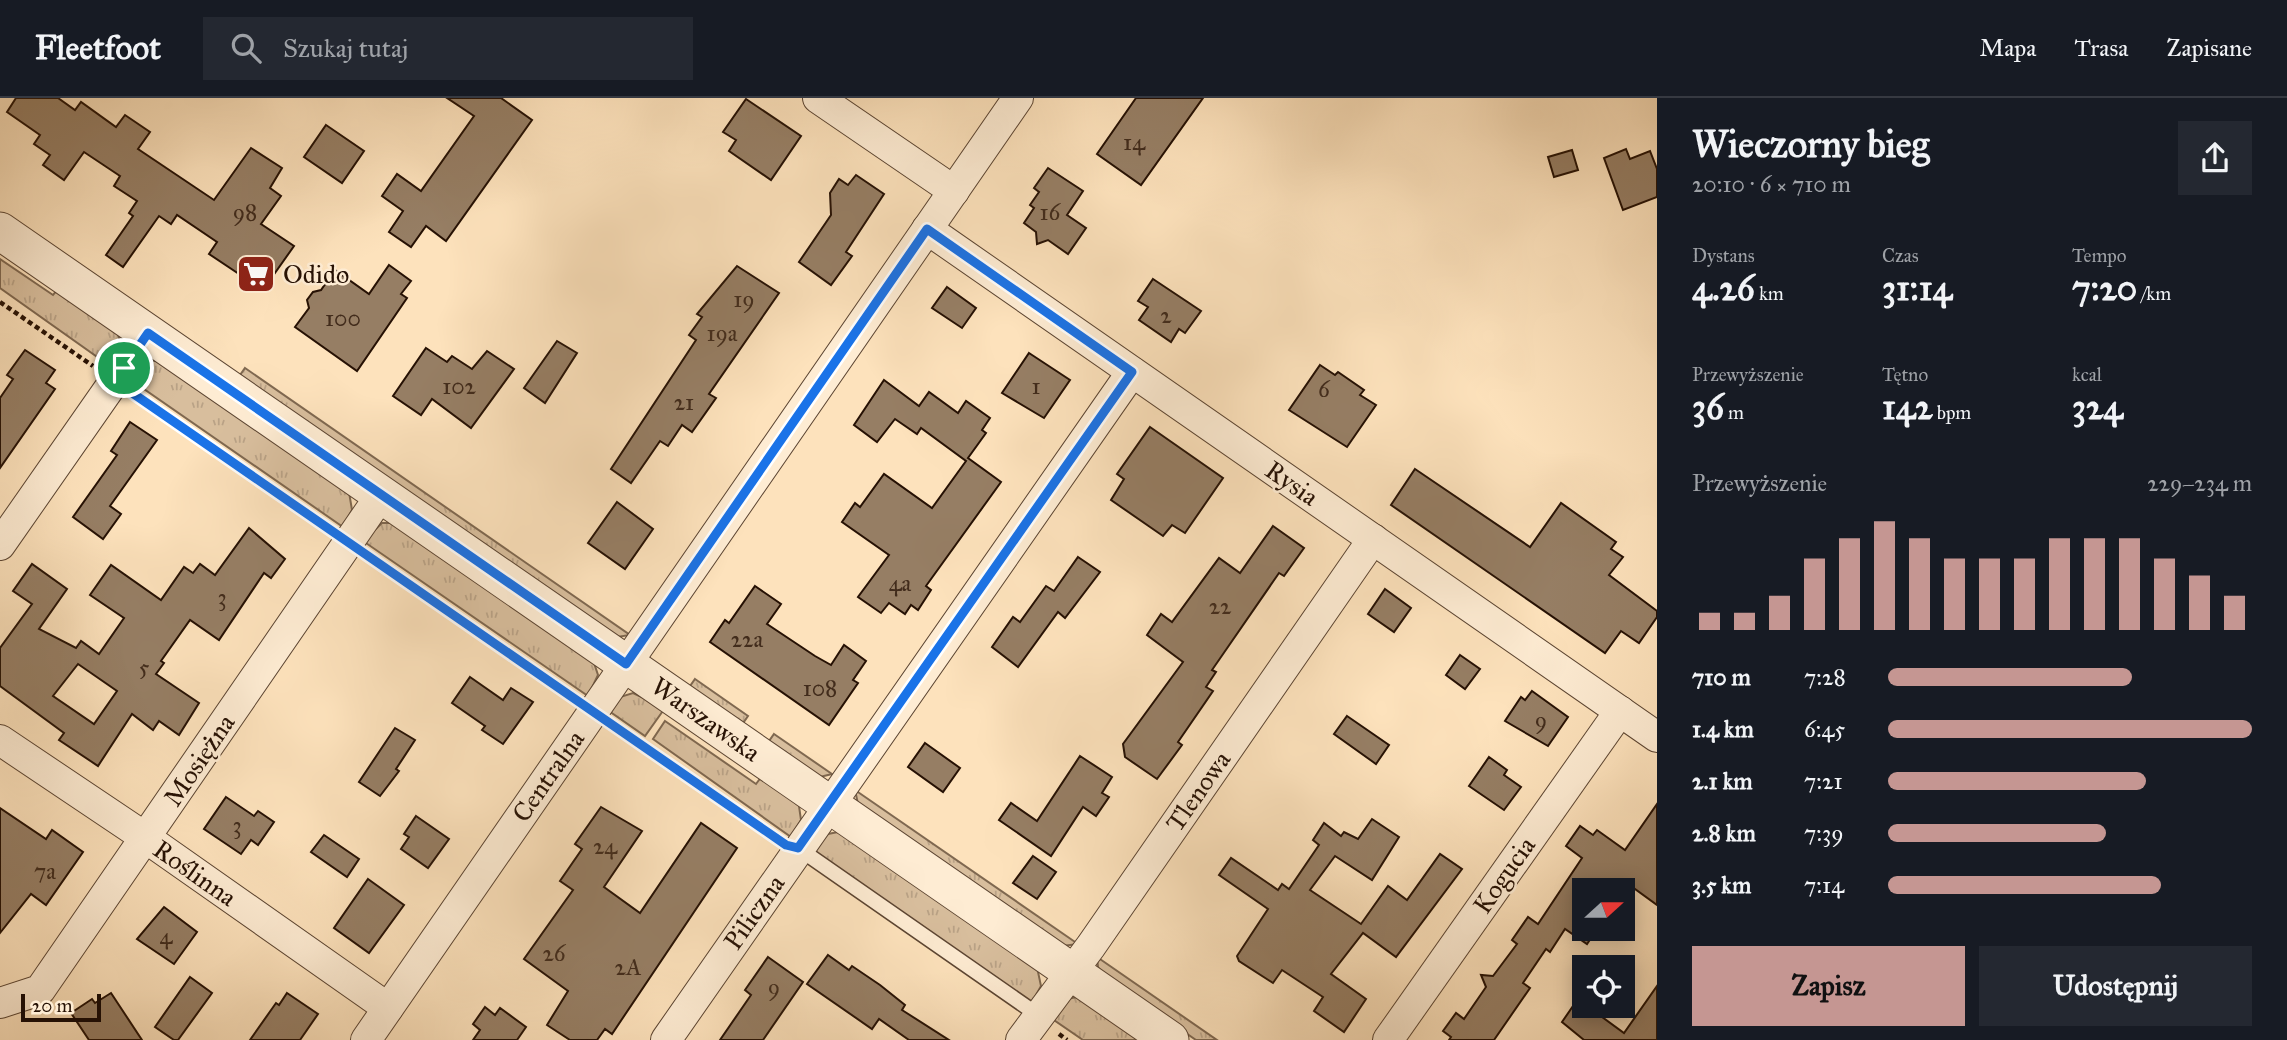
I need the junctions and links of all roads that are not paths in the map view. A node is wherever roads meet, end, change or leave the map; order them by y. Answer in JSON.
{"nodes":[{"id":1,"x":818,"y":98,"type":"edge"},
{"id":2,"x":1018,"y":98,"type":"edge"},
{"id":3,"x":954,"y":191,"type":"junction"},
{"id":4,"x":927,"y":229,"type":"junction"},
{"id":5,"x":0,"y":231,"type":"edge"},
{"id":6,"x":148,"y":333,"type":"junction"},
{"id":7,"x":1132,"y":372,"type":"junction"},
{"id":8,"x":381,"y":495,"type":"junction"},
{"id":9,"x":1373,"y":539,"type":"junction"},
{"id":10,"x":0,"y":545,"type":"edge"},
{"id":11,"x":626,"y":664,"type":"junction"},
{"id":12,"x":1620,"y":711,"type":"junction"},
{"id":13,"x":1657,"y":737,"type":"edge"},
{"id":14,"x":0,"y":740,"type":"edge"},
{"id":15,"x":829,"y":804,"type":"junction"},
{"id":16,"x":146,"y":838,"type":"junction"},
{"id":17,"x":798,"y":848,"type":"junction"},
{"id":18,"x":1071,"y":971,"type":"junction"},
{"id":19,"x":0,"y":1003,"type":"edge"},
{"id":20,"x":388,"y":1008,"type":"junction"},
{"id":21,"x":1038,"y":1015,"type":"junction"},
{"id":22,"x":366,"y":1040,"type":"edge"},
{"id":23,"x":666,"y":1040,"type":"edge"},
{"id":24,"x":1021,"y":1040,"type":"edge"},
{"id":25,"x":1170,"y":1040,"type":"edge"},
{"id":26,"x":1388,"y":1040,"type":"edge"}],
"edges":[{"from":1,"to":3,"type":"street"},
{"from":2,"to":3,"type":"street","name":"Centralna"},
{"from":3,"to":4,"type":"street","name":"Centralna"},
{"from":4,"to":7,"type":"street","name":"Rysia"},
{"from":4,"to":11,"type":"street","name":"Centralna"},
{"from":5,"to":6,"type":"street","name":"Warszawska"},
{"from":6,"to":8,"type":"street","name":"Warszawska"},
{"from":6,"to":10,"type":"street"},
{"from":7,"to":9,"type":"street","name":"Rysia"},
{"from":7,"to":15,"type":"street","name":"Piliczna"},
{"from":8,"to":11,"type":"street","name":"Warszawska"},
{"from":8,"to":16,"type":"street","name":"Mosiężna"},
{"from":9,"to":12,"type":"street","name":"Rysia"},
{"from":9,"to":18,"type":"street","name":"Tlenowa"},
{"from":11,"to":15,"type":"street","name":"Warszawska"},
{"from":11,"to":20,"type":"street","name":"Centralna"},
{"from":12,"to":13,"type":"street","name":"Rysia"},
{"from":12,"to":26,"type":"street","name":"Kogucia"},
{"from":14,"to":16,"type":"street","name":"Roślinna"},
{"from":15,"to":17,"type":"street","name":"Piliczna"},
{"from":15,"to":18,"type":"street","name":"Warszawska"},
{"from":16,"to":19,"type":"street","name":"Mosiężna"},
{"from":16,"to":20,"type":"street","name":"Roślinna"},
{"from":17,"to":21,"type":"lane"},
{"from":17,"to":23,"type":"street","name":"Piliczna"},
{"from":18,"to":21,"type":"street","name":"Tlenowa"},
{"from":18,"to":25,"type":"street","name":"Warszawska"},
{"from":20,"to":22,"type":"street","name":"Centralna"},
{"from":21,"to":24,"type":"street","name":"Tlenowa"}]}
